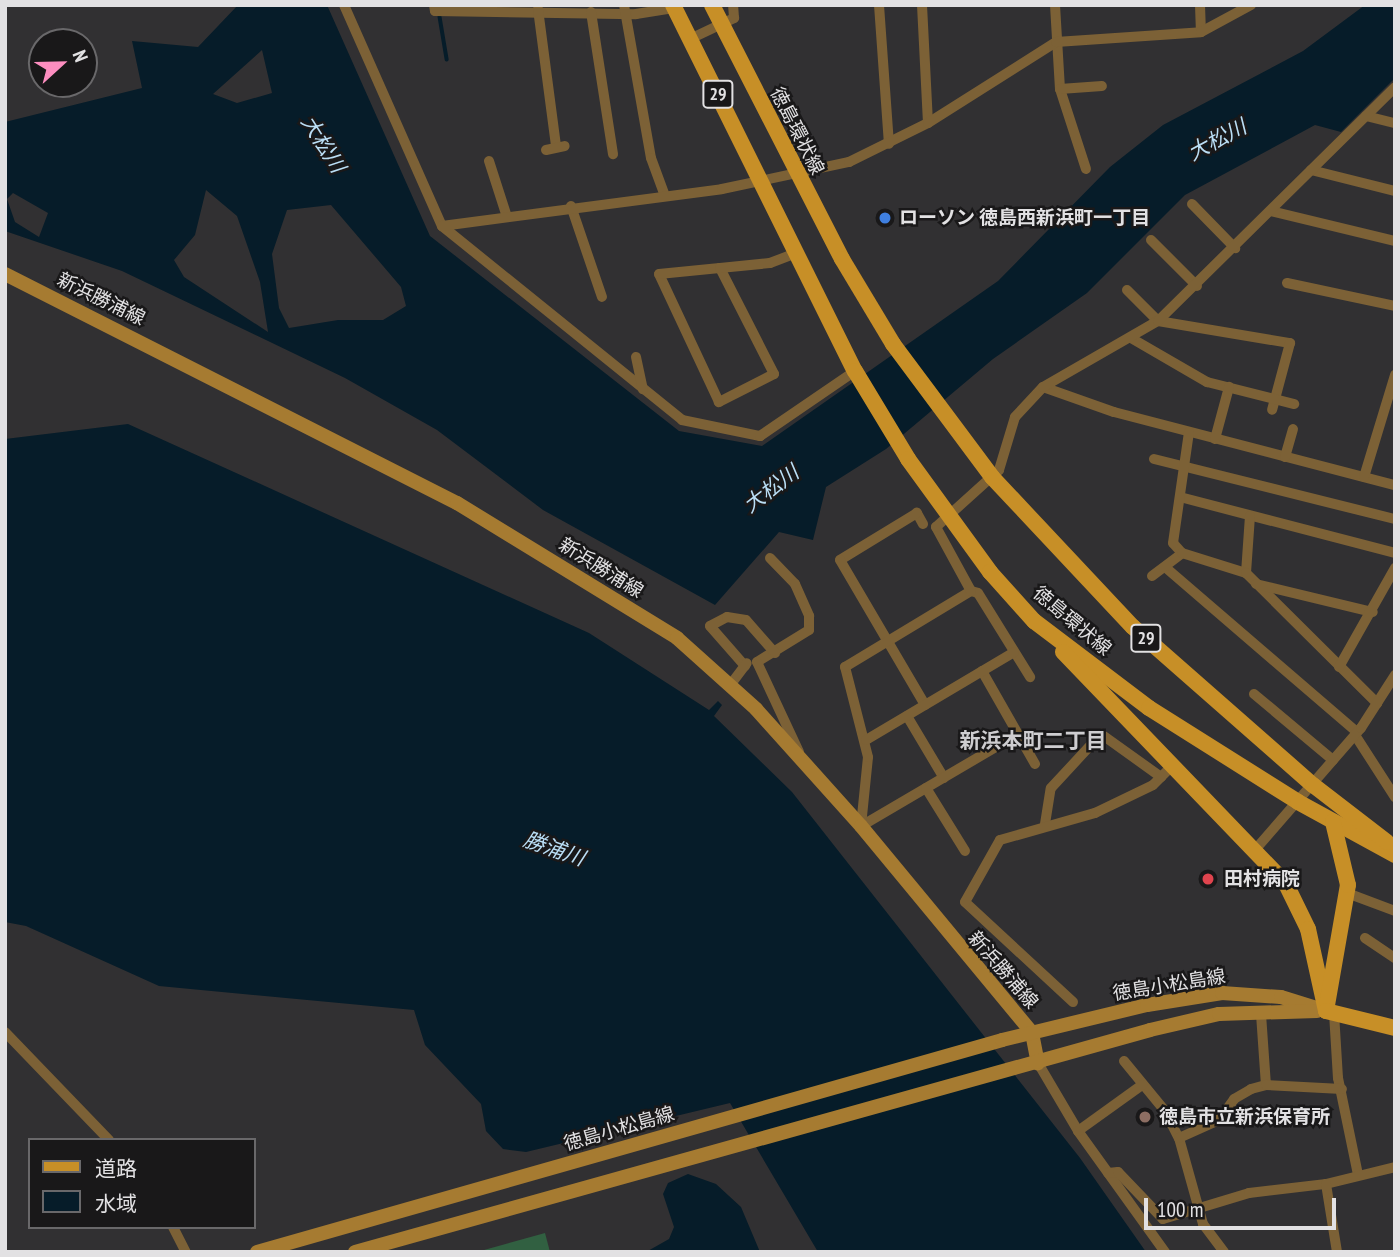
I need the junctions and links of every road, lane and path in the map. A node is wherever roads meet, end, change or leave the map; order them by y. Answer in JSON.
{"nodes":[{"id":1,"x":344,"y":5,"type":"edge"},
{"id":2,"x":434,"y":5,"type":"edge"},
{"id":3,"x":712,"y":5,"type":"edge"},
{"id":4,"x":733,"y":5,"type":"edge"},
{"id":5,"x":879,"y":5,"type":"edge"},
{"id":6,"x":922,"y":5,"type":"edge"},
{"id":7,"x":1055,"y":5,"type":"edge"},
{"id":8,"x":1200,"y":5,"type":"edge"},
{"id":9,"x":1251,"y":5,"type":"edge"},
{"id":10,"x":673,"y":6,"type":"edge"},
{"id":11,"x":538,"y":9,"type":"junction"},
{"id":12,"x":587,"y":9,"type":"edge"},
{"id":13,"x":625,"y":9,"type":"edge"},
{"id":14,"x":721,"y":24,"type":"junction"},
{"id":15,"x":1201,"y":32,"type":"junction"},
{"id":16,"x":690,"y":39,"type":"junction"},
{"id":17,"x":1056,"y":42,"type":"junction"},
{"id":18,"x":1102,"y":86,"type":"dead end"},
{"id":19,"x":1395,"y":86,"type":"edge"},
{"id":20,"x":1060,"y":89,"type":"junction"},
{"id":21,"x":1366,"y":116,"type":"junction"},
{"id":22,"x":928,"y":123,"type":"junction"},
{"id":23,"x":1395,"y":123,"type":"edge"},
{"id":24,"x":889,"y":144,"type":"junction"},
{"id":25,"x":556,"y":147,"type":"dead end"},
{"id":26,"x":613,"y":154,"type":"dead end"},
{"id":27,"x":489,"y":161,"type":"dead end"},
{"id":28,"x":1086,"y":169,"type":"dead end"},
{"id":29,"x":1311,"y":170,"type":"junction"},
{"id":30,"x":794,"y":173,"type":"junction"},
{"id":31,"x":761,"y":181,"type":"junction"},
{"id":32,"x":1395,"y":191,"type":"edge"},
{"id":33,"x":665,"y":196,"type":"junction"},
{"id":34,"x":1192,"y":204,"type":"dead end"},
{"id":35,"x":571,"y":206,"type":"junction"},
{"id":36,"x":1271,"y":211,"type":"junction"},
{"id":37,"x":506,"y":214,"type":"junction"},
{"id":38,"x":442,"y":226,"type":"junction"},
{"id":39,"x":1151,"y":240,"type":"dead end"},
{"id":40,"x":1395,"y":241,"type":"edge"},
{"id":41,"x":1235,"y":248,"type":"junction"},
{"id":42,"x":796,"y":253,"type":"junction"},
{"id":43,"x":720,"y":268,"type":"junction"},
{"id":44,"x":5,"y":274,"type":"edge"},
{"id":45,"x":1287,"y":283,"type":"dead end"},
{"id":46,"x":1197,"y":286,"type":"junction"},
{"id":47,"x":1126,"y":290,"type":"dead end"},
{"id":48,"x":602,"y":298,"type":"dead end"},
{"id":49,"x":1395,"y":306,"type":"edge"},
{"id":50,"x":1158,"y":321,"type":"junction"},
{"id":51,"x":1130,"y":338,"type":"junction"},
{"id":52,"x":636,"y":357,"type":"dead end"},
{"id":53,"x":856,"y":372,"type":"junction"},
{"id":54,"x":1395,"y":374,"type":"edge"},
{"id":55,"x":1043,"y":387,"type":"junction"},
{"id":56,"x":1229,"y":387,"type":"junction"},
{"id":57,"x":643,"y":388,"type":"junction"},
{"id":58,"x":1275,"y":396,"type":"junction"},
{"id":59,"x":1294,"y":404,"type":"dead end"},
{"id":60,"x":1272,"y":410,"type":"dead end"},
{"id":61,"x":1293,"y":429,"type":"dead end"},
{"id":62,"x":1189,"y":432,"type":"junction"},
{"id":63,"x":1215,"y":439,"type":"junction"},
{"id":64,"x":1285,"y":457,"type":"junction"},
{"id":65,"x":1154,"y":459,"type":"dead end"},
{"id":66,"x":1183,"y":466,"type":"junction"},
{"id":67,"x":992,"y":477,"type":"junction"},
{"id":68,"x":1364,"y":477,"type":"junction"},
{"id":69,"x":1395,"y":485,"type":"edge"},
{"id":70,"x":1180,"y":497,"type":"junction"},
{"id":71,"x":946,"y":516,"type":"junction"},
{"id":72,"x":1250,"y":516,"type":"junction"},
{"id":73,"x":1395,"y":519,"type":"edge"},
{"id":74,"x":923,"y":524,"type":"dead end"},
{"id":75,"x":1182,"y":553,"type":"junction"},
{"id":76,"x":1395,"y":553,"type":"edge"},
{"id":77,"x":769,"y":558,"type":"dead end"},
{"id":78,"x":1165,"y":567,"type":"junction"},
{"id":79,"x":1395,"y":568,"type":"edge"},
{"id":80,"x":1246,"y":573,"type":"junction"},
{"id":81,"x":1152,"y":576,"type":"dead end"},
{"id":82,"x":1255,"y":584,"type":"junction"},
{"id":83,"x":971,"y":591,"type":"junction"},
{"id":84,"x":1373,"y":612,"type":"junction"},
{"id":85,"x":1034,"y":621,"type":"junction"},
{"id":86,"x":889,"y":641,"type":"junction"},
{"id":87,"x":1014,"y":652,"type":"junction"},
{"id":88,"x":775,"y":653,"type":"junction"},
{"id":89,"x":757,"y":662,"type":"junction"},
{"id":90,"x":745,"y":666,"type":"junction"},
{"id":91,"x":1339,"y":667,"type":"junction"},
{"id":92,"x":982,"y":671,"type":"junction"},
{"id":93,"x":1394,"y":676,"type":"edge"},
{"id":94,"x":1030,"y":677,"type":"dead end"},
{"id":95,"x":731,"y":684,"type":"junction"},
{"id":96,"x":1254,"y":694,"type":"dead end"},
{"id":97,"x":1377,"y":703,"type":"junction"},
{"id":98,"x":925,"y":705,"type":"junction"},
{"id":99,"x":907,"y":716,"type":"junction"},
{"id":100,"x":1018,"y":734,"type":"junction"},
{"id":101,"x":1356,"y":734,"type":"junction"},
{"id":102,"x":866,"y":740,"type":"junction"},
{"id":103,"x":801,"y":757,"type":"junction"},
{"id":104,"x":1333,"y":760,"type":"junction"},
{"id":105,"x":1035,"y":764,"type":"dead end"},
{"id":106,"x":1166,"y":772,"type":"junction"},
{"id":107,"x":944,"y":778,"type":"junction"},
{"id":108,"x":1313,"y":785,"type":"junction"},
{"id":109,"x":926,"y":788,"type":"junction"},
{"id":110,"x":1395,"y":797,"type":"edge"},
{"id":111,"x":1298,"y":802,"type":"junction"},
{"id":112,"x":1334,"y":823,"type":"junction"},
{"id":113,"x":1045,"y":824,"type":"junction"},
{"id":114,"x":861,"y":826,"type":"junction"},
{"id":115,"x":1395,"y":846,"type":"edge"},
{"id":116,"x":965,"y":851,"type":"dead end"},
{"id":117,"x":1254,"y":851,"type":"junction"},
{"id":118,"x":1395,"y":855,"type":"edge"},
{"id":119,"x":1347,"y":893,"type":"junction"},
{"id":120,"x":1395,"y":911,"type":"edge"},
{"id":121,"x":1365,"y":938,"type":"dead end"},
{"id":122,"x":1395,"y":958,"type":"edge"},
{"id":123,"x":1073,"y":1002,"type":"dead end"},
{"id":124,"x":1330,"y":1012,"type":"junction"},
{"id":125,"x":1261,"y":1014,"type":"junction"},
{"id":126,"x":1395,"y":1028,"type":"edge"},
{"id":127,"x":5,"y":1032,"type":"edge"},
{"id":128,"x":1032,"y":1033,"type":"junction"},
{"id":129,"x":1124,"y":1061,"type":"dead end"},
{"id":130,"x":1038,"y":1063,"type":"junction"},
{"id":131,"x":1142,"y":1085,"type":"junction"},
{"id":132,"x":1266,"y":1085,"type":"junction"},
{"id":133,"x":1342,"y":1088,"type":"junction"},
{"id":134,"x":1078,"y":1131,"type":"junction"},
{"id":135,"x":107,"y":1138,"type":"edge"},
{"id":136,"x":1179,"y":1138,"type":"junction"},
{"id":137,"x":1395,"y":1167,"type":"edge"},
{"id":138,"x":1108,"y":1172,"type":"junction"},
{"id":139,"x":1359,"y":1175,"type":"junction"},
{"id":140,"x":1326,"y":1184,"type":"junction"},
{"id":141,"x":1199,"y":1207,"type":"junction"},
{"id":142,"x":174,"y":1229,"type":"edge"},
{"id":143,"x":186,"y":1252,"type":"edge"},
{"id":144,"x":257,"y":1252,"type":"edge"},
{"id":145,"x":355,"y":1252,"type":"edge"},
{"id":146,"x":1165,"y":1252,"type":"edge"},
{"id":147,"x":1224,"y":1252,"type":"edge"},
{"id":148,"x":1337,"y":1252,"type":"edge"}],
"edges":[{"from":1,"to":38,"type":"street"},
{"from":2,"to":11,"type":"street"},
{"from":3,"to":14,"type":"main road","name":"徳島環状線","number":"29"},
{"from":4,"to":14,"type":"street"},
{"from":5,"to":24,"type":"street"},
{"from":6,"to":22,"type":"street"},
{"from":7,"to":17,"type":"street"},
{"from":8,"to":15,"type":"street"},
{"from":9,"to":15,"type":"street"},
{"from":10,"to":13,"type":"street"},
{"from":10,"to":16,"type":"main road","name":"徳島環状線","number":"29"},
{"from":11,"to":12,"type":"street"},
{"from":11,"to":25,"type":"street"},
{"from":12,"to":13,"type":"street"},
{"from":12,"to":26,"type":"street"},
{"from":13,"to":33,"type":"street"},
{"from":14,"to":16,"type":"street"},
{"from":14,"to":30,"type":"main road","name":"徳島環状線","number":"29"},
{"from":15,"to":17,"type":"street"},
{"from":16,"to":31,"type":"main road","name":"徳島環状線","number":"29"},
{"from":17,"to":20,"type":"street"},
{"from":17,"to":22,"type":"street"},
{"from":18,"to":20,"type":"street"},
{"from":19,"to":21,"type":"street"},
{"from":20,"to":28,"type":"street"},
{"from":21,"to":23,"type":"street"},
{"from":21,"to":29,"type":"street"},
{"from":22,"to":24,"type":"street"},
{"from":24,"to":30,"type":"street"},
{"from":27,"to":37,"type":"street"},
{"from":29,"to":32,"type":"street"},
{"from":29,"to":36,"type":"street"},
{"from":30,"to":31,"type":"street"},
{"from":30,"to":67,"type":"main road","name":"徳島環状線","number":"29"},
{"from":31,"to":33,"type":"street"},
{"from":31,"to":42,"type":"main road","name":"徳島環状線","number":"29"},
{"from":33,"to":35,"type":"street"},
{"from":34,"to":41,"type":"street"},
{"from":35,"to":37,"type":"street"},
{"from":35,"to":48,"type":"street"},
{"from":36,"to":40,"type":"street"},
{"from":36,"to":41,"type":"street"},
{"from":37,"to":38,"type":"street"},
{"from":38,"to":57,"type":"street"},
{"from":39,"to":46,"type":"street"},
{"from":41,"to":46,"type":"street"},
{"from":42,"to":43,"type":"street"},
{"from":42,"to":53,"type":"main road","name":"徳島環状線","number":"29"},
{"from":43,"to":43,"type":"street"},
{"from":44,"to":95,"type":"main road","name":"新浜勝浦線"},
{"from":45,"to":49,"type":"street"},
{"from":46,"to":50,"type":"street"},
{"from":47,"to":50,"type":"street"},
{"from":50,"to":51,"type":"street"},
{"from":50,"to":58,"type":"street"},
{"from":51,"to":55,"type":"street"},
{"from":51,"to":56,"type":"street"},
{"from":52,"to":57,"type":"street"},
{"from":53,"to":57,"type":"street"},
{"from":53,"to":71,"type":"main road","name":"徳島環状線","number":"29"},
{"from":54,"to":68,"type":"street"},
{"from":55,"to":62,"type":"street"},
{"from":55,"to":67,"type":"street"},
{"from":56,"to":58,"type":"street"},
{"from":56,"to":63,"type":"street"},
{"from":58,"to":59,"type":"street"},
{"from":58,"to":60,"type":"street"},
{"from":61,"to":64,"type":"street"},
{"from":62,"to":63,"type":"street"},
{"from":62,"to":66,"type":"street"},
{"from":63,"to":64,"type":"street"},
{"from":64,"to":68,"type":"street"},
{"from":65,"to":66,"type":"street"},
{"from":66,"to":70,"type":"street"},
{"from":66,"to":73,"type":"street"},
{"from":67,"to":71,"type":"street"},
{"from":67,"to":108,"type":"main road","name":"徳島環状線","number":"29"},
{"from":68,"to":69,"type":"street"},
{"from":70,"to":72,"type":"street"},
{"from":70,"to":75,"type":"street"},
{"from":71,"to":83,"type":"street"},
{"from":71,"to":85,"type":"main road","name":"徳島環状線","number":"29"},
{"from":72,"to":76,"type":"street"},
{"from":72,"to":80,"type":"street"},
{"from":74,"to":86,"type":"street"},
{"from":75,"to":78,"type":"street"},
{"from":75,"to":80,"type":"street"},
{"from":77,"to":88,"type":"street"},
{"from":78,"to":81,"type":"street"},
{"from":78,"to":101,"type":"street"},
{"from":79,"to":84,"type":"street"},
{"from":80,"to":82,"type":"street"},
{"from":82,"to":84,"type":"street"},
{"from":82,"to":91,"type":"street"},
{"from":83,"to":86,"type":"street"},
{"from":83,"to":87,"type":"street"},
{"from":84,"to":91,"type":"street"},
{"from":85,"to":106,"type":"main road","number":"29"},
{"from":85,"to":111,"type":"main road","name":"徳島環状線","number":"29"},
{"from":86,"to":98,"type":"street"},
{"from":86,"to":102,"type":"street"},
{"from":87,"to":92,"type":"street"},
{"from":87,"to":94,"type":"street"},
{"from":88,"to":89,"type":"street"},
{"from":88,"to":90,"type":"street"},
{"from":89,"to":90,"type":"street"},
{"from":89,"to":103,"type":"street"},
{"from":90,"to":95,"type":"street"},
{"from":91,"to":97,"type":"street"},
{"from":92,"to":98,"type":"street"},
{"from":92,"to":100,"type":"street"},
{"from":93,"to":97,"type":"street"},
{"from":95,"to":103,"type":"main road","name":"新浜勝浦線"},
{"from":96,"to":104,"type":"street"},
{"from":97,"to":101,"type":"street"},
{"from":98,"to":99,"type":"street"},
{"from":99,"to":102,"type":"street"},
{"from":99,"to":107,"type":"street"},
{"from":100,"to":105,"type":"street"},
{"from":100,"to":107,"type":"street"},
{"from":101,"to":104,"type":"street"},
{"from":101,"to":110,"type":"street"},
{"from":102,"to":114,"type":"street"},
{"from":103,"to":114,"type":"main road","name":"新浜勝浦線"},
{"from":104,"to":108,"type":"street"},
{"from":106,"to":113,"type":"street"},
{"from":106,"to":113,"type":"street"},
{"from":106,"to":117,"type":"main road","number":"29"},
{"from":107,"to":109,"type":"street"},
{"from":108,"to":111,"type":"street"},
{"from":108,"to":112,"type":"main road","name":"徳島環状線","number":"29"},
{"from":108,"to":115,"type":"main road","name":"徳島環状線","number":"29"},
{"from":109,"to":114,"type":"street"},
{"from":109,"to":116,"type":"street"},
{"from":111,"to":112,"type":"main road","name":"徳島環状線","number":"29"},
{"from":111,"to":117,"type":"street"},
{"from":112,"to":118,"type":"main road","name":"徳島環状線","number":"29"},
{"from":112,"to":119,"type":"main road","name":"徳島環状線","number":"29"},
{"from":113,"to":123,"type":"street"},
{"from":114,"to":128,"type":"main road","name":"新浜勝浦線"},
{"from":117,"to":124,"type":"main road","number":"29"},
{"from":119,"to":120,"type":"street"},
{"from":119,"to":124,"type":"main road","name":"徳島環状線","number":"29"},
{"from":121,"to":122,"type":"street"},
{"from":124,"to":125,"type":"main road","name":"徳島小松島線"},
{"from":124,"to":126,"type":"main road"},
{"from":124,"to":128,"type":"main road","name":"徳島小松島線"},
{"from":124,"to":133,"type":"street"},
{"from":125,"to":130,"type":"main road","name":"徳島小松島線"},
{"from":125,"to":132,"type":"street"},
{"from":127,"to":135,"type":"street"},
{"from":128,"to":130,"type":"main road","name":"新浜勝浦線"},
{"from":128,"to":144,"type":"main road","name":"徳島小松島線"},
{"from":129,"to":131,"type":"street"},
{"from":130,"to":134,"type":"street"},
{"from":130,"to":145,"type":"main road","name":"徳島小松島線"},
{"from":131,"to":134,"type":"street"},
{"from":131,"to":136,"type":"street"},
{"from":132,"to":133,"type":"street"},
{"from":132,"to":136,"type":"street"},
{"from":133,"to":139,"type":"street"},
{"from":134,"to":138,"type":"street"},
{"from":136,"to":141,"type":"street"},
{"from":137,"to":139,"type":"street"},
{"from":138,"to":141,"type":"street"},
{"from":138,"to":146,"type":"street"},
{"from":139,"to":140,"type":"street"},
{"from":140,"to":141,"type":"street"},
{"from":140,"to":148,"type":"street"},
{"from":141,"to":147,"type":"street"},
{"from":142,"to":143,"type":"street"}]}
